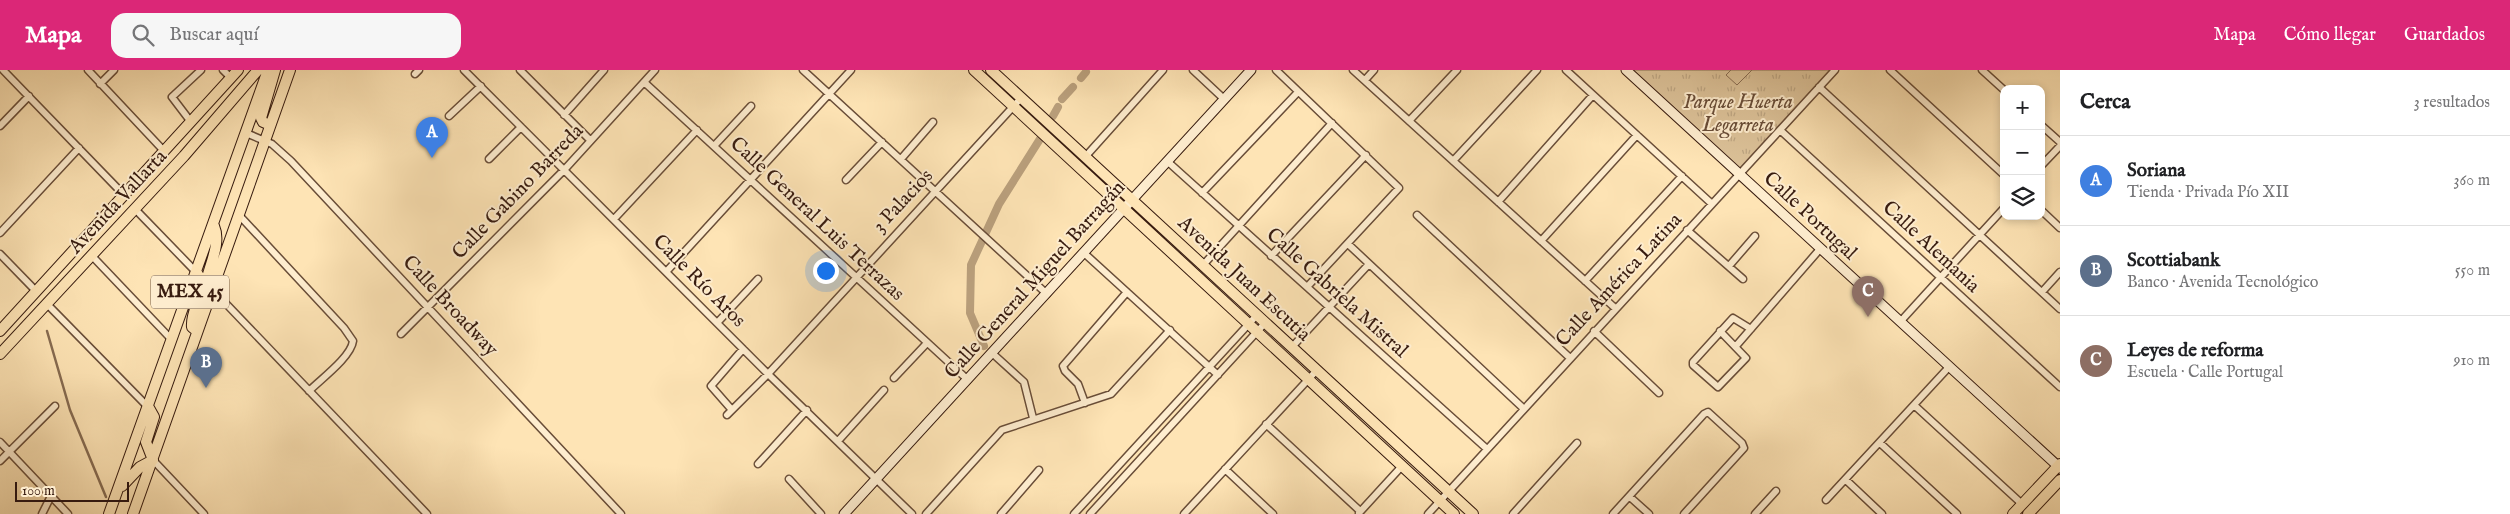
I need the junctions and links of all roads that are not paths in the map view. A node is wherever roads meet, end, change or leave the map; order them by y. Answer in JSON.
{"nodes":[{"id":1,"x":3,"y":70,"type":"edge"},
{"id":2,"x":88,"y":70,"type":"edge"},
{"id":3,"x":114,"y":70,"type":"edge"},
{"id":4,"x":201,"y":70,"type":"edge"},
{"id":5,"x":223,"y":70,"type":"edge"},
{"id":6,"x":258,"y":70,"type":"edge"},
{"id":7,"x":268,"y":70,"type":"edge"},
{"id":8,"x":275,"y":70,"type":"edge"},
{"id":9,"x":290,"y":70,"type":"edge"},
{"id":10,"x":464,"y":70,"type":"edge"},
{"id":11,"x":521,"y":70,"type":"edge"},
{"id":12,"x":604,"y":70,"type":"edge"},
{"id":13,"x":655,"y":70,"type":"edge"},
{"id":14,"x":803,"y":70,"type":"edge"},
{"id":15,"x":851,"y":70,"type":"edge"},
{"id":16,"x":974,"y":70,"type":"edge"},
{"id":17,"x":1163,"y":70,"type":"edge"},
{"id":18,"x":1192,"y":70,"type":"edge"},
{"id":19,"x":1251,"y":70,"type":"edge"},
{"id":20,"x":1276,"y":70,"type":"edge"},
{"id":21,"x":1353,"y":70,"type":"edge"},
{"id":22,"x":1374,"y":70,"type":"edge"},
{"id":23,"x":1457,"y":70,"type":"edge"},
{"id":24,"x":1538,"y":70,"type":"edge"},
{"id":25,"x":1566,"y":70,"type":"edge"},
{"id":26,"x":1626,"y":70,"type":"edge"},
{"id":27,"x":1835,"y":70,"type":"edge"},
{"id":28,"x":1890,"y":70,"type":"edge"},
{"id":29,"x":1982,"y":70,"type":"edge"},
{"id":30,"x":994,"y":71,"type":"edge"},
{"id":31,"x":234,"y":74,"type":"edge"},
{"id":32,"x":1365,"y":80,"type":"junction"},
{"id":33,"x":644,"y":82,"type":"junction"},
{"id":34,"x":100,"y":84,"type":"junction"},
{"id":35,"x":481,"y":86,"type":"junction"},
{"id":36,"x":2000,"y":86,"type":"edge"},
{"id":37,"x":1819,"y":88,"type":"junction"},
{"id":38,"x":1298,"y":92,"type":"junction"},
{"id":39,"x":829,"y":94,"type":"junction"},
{"id":40,"x":1593,"y":95,"type":"junction"},
{"id":41,"x":29,"y":96,"type":"junction"},
{"id":42,"x":1022,"y":97,"type":"junction"},
{"id":43,"x":1224,"y":99,"type":"junction"},
{"id":44,"x":751,"y":106,"type":"dead end"},
{"id":45,"x":1014,"y":106,"type":"junction"},
{"id":46,"x":1032,"y":107,"type":"junction"},
{"id":47,"x":564,"y":115,"type":"junction"},
{"id":48,"x":449,"y":116,"type":"dead end"},
{"id":49,"x":1025,"y":116,"type":"junction"},
{"id":50,"x":1409,"y":121,"type":"junction"},
{"id":51,"x":190,"y":122,"type":"junction"},
{"id":52,"x":933,"y":122,"type":"dead end"},
{"id":53,"x":1332,"y":123,"type":"junction"},
{"id":54,"x":270,"y":125,"type":"junction"},
{"id":55,"x":0,"y":126,"type":"edge"},
{"id":56,"x":1054,"y":126,"type":"junction"},
{"id":57,"x":522,"y":127,"type":"junction"},
{"id":58,"x":2045,"y":129,"type":"edge"},
{"id":59,"x":696,"y":130,"type":"junction"},
{"id":60,"x":1780,"y":130,"type":"junction"},
{"id":61,"x":246,"y":133,"type":"junction"},
{"id":62,"x":1046,"y":135,"type":"junction"},
{"id":63,"x":1637,"y":135,"type":"junction"},
{"id":64,"x":265,"y":140,"type":"junction"},
{"id":65,"x":590,"y":140,"type":"junction"},
{"id":66,"x":882,"y":142,"type":"junction"},
{"id":67,"x":2060,"y":144,"type":"edge"},
{"id":68,"x":714,"y":146,"type":"junction"},
{"id":69,"x":78,"y":148,"type":"junction"},
{"id":70,"x":164,"y":151,"type":"junction"},
{"id":71,"x":1366,"y":155,"type":"junction"},
{"id":72,"x":1086,"y":156,"type":"junction"},
{"id":73,"x":901,"y":159,"type":"junction"},
{"id":74,"x":489,"y":160,"type":"dead end"},
{"id":75,"x":1167,"y":161,"type":"junction"},
{"id":76,"x":1453,"y":161,"type":"junction"},
{"id":77,"x":2045,"y":161,"type":"edge"},
{"id":78,"x":565,"y":169,"type":"junction"},
{"id":79,"x":2000,"y":171,"type":"edge"},
{"id":80,"x":1740,"y":175,"type":"junction"},
{"id":81,"x":1682,"y":176,"type":"junction"},
{"id":82,"x":750,"y":179,"type":"junction"},
{"id":83,"x":846,"y":180,"type":"dead end"},
{"id":84,"x":935,"y":190,"type":"junction"},
{"id":85,"x":1202,"y":194,"type":"junction"},
{"id":86,"x":124,"y":195,"type":"junction"},
{"id":87,"x":1133,"y":199,"type":"junction"},
{"id":88,"x":1498,"y":202,"type":"junction"},
{"id":89,"x":1712,"y":204,"type":"junction"},
{"id":90,"x":1125,"y":208,"type":"junction"},
{"id":91,"x":135,"y":209,"type":"junction"},
{"id":92,"x":2000,"y":212,"type":"edge"},
{"id":93,"x":238,"y":214,"type":"junction"},
{"id":94,"x":2045,"y":214,"type":"edge"},
{"id":95,"x":1417,"y":215,"type":"dead end"},
{"id":96,"x":614,"y":219,"type":"junction"},
{"id":97,"x":214,"y":225,"type":"junction"},
{"id":98,"x":1238,"y":226,"type":"junction"},
{"id":99,"x":2060,"y":228,"type":"edge"},
{"id":100,"x":1687,"y":230,"type":"junction"},
{"id":101,"x":0,"y":233,"type":"edge"},
{"id":102,"x":1979,"y":235,"type":"junction"},
{"id":103,"x":1755,"y":236,"type":"dead end"},
{"id":104,"x":1541,"y":241,"type":"junction"},
{"id":105,"x":1348,"y":244,"type":"junction"},
{"id":106,"x":1820,"y":249,"type":"junction"},
{"id":107,"x":1084,"y":253,"type":"junction"},
{"id":108,"x":0,"y":254,"type":"edge"},
{"id":109,"x":92,"y":256,"type":"junction"},
{"id":110,"x":1271,"y":256,"type":"junction"},
{"id":111,"x":1204,"y":264,"type":"junction"},
{"id":112,"x":1369,"y":264,"type":"junction"},
{"id":113,"x":1729,"y":266,"type":"junction"},
{"id":114,"x":666,"y":272,"type":"junction"},
{"id":115,"x":2060,"y":272,"type":"edge"},
{"id":116,"x":196,"y":273,"type":"junction"},
{"id":117,"x":856,"y":276,"type":"junction"},
{"id":118,"x":1940,"y":277,"type":"junction"},
{"id":119,"x":1743,"y":278,"type":"dead end"},
{"id":120,"x":758,"y":279,"type":"dead end"},
{"id":121,"x":1585,"y":281,"type":"junction"},
{"id":122,"x":1306,"y":287,"type":"junction"},
{"id":123,"x":212,"y":289,"type":"junction"},
{"id":124,"x":36,"y":291,"type":"junction"},
{"id":125,"x":1127,"y":292,"type":"junction"},
{"id":126,"x":2042,"y":292,"type":"junction"},
{"id":127,"x":1047,"y":294,"type":"junction"},
{"id":128,"x":47,"y":304,"type":"junction"},
{"id":129,"x":430,"y":307,"type":"junction"},
{"id":130,"x":1329,"y":307,"type":"junction"},
{"id":131,"x":1615,"y":308,"type":"junction"},
{"id":132,"x":2060,"y":309,"type":"edge"},
{"id":133,"x":1256,"y":315,"type":"junction"},
{"id":134,"x":717,"y":322,"type":"junction"},
{"id":135,"x":1900,"y":322,"type":"junction"},
{"id":136,"x":1248,"y":323,"type":"junction"},
{"id":137,"x":1265,"y":323,"type":"junction"},
{"id":138,"x":1751,"y":329,"type":"junction"},
{"id":139,"x":1170,"y":330,"type":"junction"},
{"id":140,"x":0,"y":331,"type":"edge"},
{"id":141,"x":197,"y":331,"type":"junction"},
{"id":142,"x":1594,"y":331,"type":"junction"},
{"id":143,"x":1720,"y":331,"type":"junction"},
{"id":144,"x":1257,"y":332,"type":"junction"},
{"id":145,"x":401,"y":334,"type":"dead end"},
{"id":146,"x":173,"y":340,"type":"junction"},
{"id":147,"x":927,"y":342,"type":"junction"},
{"id":148,"x":1736,"y":346,"type":"junction"},
{"id":149,"x":1292,"y":347,"type":"junction"},
{"id":150,"x":743,"y":349,"type":"junction"},
{"id":151,"x":992,"y":353,"type":"junction"},
{"id":152,"x":0,"y":354,"type":"edge"},
{"id":153,"x":1570,"y":358,"type":"junction"},
{"id":154,"x":1209,"y":366,"type":"junction"},
{"id":155,"x":1949,"y":367,"type":"junction"},
{"id":156,"x":1317,"y":370,"type":"junction"},
{"id":157,"x":768,"y":374,"type":"junction"},
{"id":158,"x":1218,"y":375,"type":"junction"},
{"id":159,"x":894,"y":378,"type":"dead end"},
{"id":160,"x":1309,"y":379,"type":"junction"},
{"id":161,"x":968,"y":380,"type":"junction"},
{"id":162,"x":2060,"y":387,"type":"edge"},
{"id":163,"x":884,"y":390,"type":"dead end"},
{"id":164,"x":310,"y":391,"type":"junction"},
{"id":165,"x":1659,"y":393,"type":"dead end"},
{"id":166,"x":1085,"y":403,"type":"junction"},
{"id":167,"x":55,"y":406,"type":"dead end"},
{"id":168,"x":1914,"y":406,"type":"junction"},
{"id":169,"x":148,"y":408,"type":"junction"},
{"id":170,"x":1523,"y":408,"type":"junction"},
{"id":171,"x":807,"y":410,"type":"junction"},
{"id":172,"x":1033,"y":418,"type":"junction"},
{"id":173,"x":1266,"y":424,"type":"junction"},
{"id":174,"x":838,"y":441,"type":"junction"},
{"id":175,"x":0,"y":442,"type":"edge"},
{"id":176,"x":1577,"y":443,"type":"dead end"},
{"id":177,"x":1880,"y":443,"type":"junction"},
{"id":178,"x":1134,"y":448,"type":"junction"},
{"id":179,"x":1487,"y":449,"type":"junction"},
{"id":180,"x":9,"y":452,"type":"junction"},
{"id":181,"x":1144,"y":456,"type":"junction"},
{"id":182,"x":153,"y":460,"type":"junction"},
{"id":183,"x":0,"y":461,"type":"edge"},
{"id":184,"x":758,"y":464,"type":"dead end"},
{"id":185,"x":1402,"y":466,"type":"junction"},
{"id":186,"x":2059,"y":466,"type":"edge"},
{"id":187,"x":1225,"y":469,"type":"junction"},
{"id":188,"x":1039,"y":470,"type":"dead end"},
{"id":189,"x":789,"y":479,"type":"dead end"},
{"id":190,"x":877,"y":479,"type":"junction"},
{"id":191,"x":1846,"y":480,"type":"junction"},
{"id":192,"x":2060,"y":480,"type":"edge"},
{"id":193,"x":118,"y":490,"type":"junction"},
{"id":194,"x":1776,"y":490,"type":"dead end"},
{"id":195,"x":1448,"y":492,"type":"junction"},
{"id":196,"x":52,"y":496,"type":"junction"},
{"id":197,"x":1630,"y":497,"type":"junction"},
{"id":198,"x":1826,"y":500,"type":"dead end"},
{"id":199,"x":1440,"y":501,"type":"junction"},
{"id":200,"x":2022,"y":504,"type":"junction"},
{"id":201,"x":1359,"y":512,"type":"edge"},
{"id":202,"x":1078,"y":513,"type":"edge"},
{"id":203,"x":1272,"y":513,"type":"edge"},
{"id":204,"x":42,"y":514,"type":"edge"},
{"id":205,"x":68,"y":514,"type":"edge"},
{"id":206,"x":109,"y":514,"type":"edge"},
{"id":207,"x":133,"y":514,"type":"edge"},
{"id":208,"x":204,"y":514,"type":"edge"},
{"id":209,"x":427,"y":514,"type":"edge"},
{"id":210,"x":621,"y":514,"type":"edge"},
{"id":211,"x":821,"y":514,"type":"edge"},
{"id":212,"x":844,"y":514,"type":"edge"},
{"id":213,"x":912,"y":514,"type":"edge"},
{"id":214,"x":926,"y":514,"type":"edge"},
{"id":215,"x":1001,"y":514,"type":"edge"},
{"id":216,"x":1090,"y":514,"type":"edge"},
{"id":217,"x":1184,"y":514,"type":"edge"},
{"id":218,"x":1428,"y":514,"type":"edge"},
{"id":219,"x":1454,"y":514,"type":"edge"},
{"id":220,"x":1473,"y":514,"type":"edge"},
{"id":221,"x":1513,"y":514,"type":"edge"},
{"id":222,"x":1613,"y":514,"type":"edge"},
{"id":223,"x":1649,"y":514,"type":"edge"},
{"id":224,"x":1684,"y":514,"type":"edge"},
{"id":225,"x":1755,"y":514,"type":"edge"},
{"id":226,"x":1882,"y":514,"type":"edge"},
{"id":227,"x":1957,"y":514,"type":"edge"},
{"id":228,"x":2013,"y":514,"type":"edge"},
{"id":229,"x":2028,"y":514,"type":"edge"}],
"edges":[{"from":1,"to":41,"type":"street"},
{"from":2,"to":34,"type":"street"},
{"from":3,"to":34,"type":"street"},
{"from":4,"to":51,"type":"street"},
{"from":5,"to":31,"type":"street"},
{"from":6,"to":91,"type":"main road","name":"Avenida Vallarta"},
{"from":7,"to":61,"type":"main road","number":"MEX 45"},
{"from":8,"to":54,"type":"main road"},
{"from":9,"to":54,"type":"main road","number":"MEX 45"},
{"from":10,"to":35,"type":"street","name":"Calle Río Aros"},
{"from":11,"to":47,"type":"street"},
{"from":12,"to":47,"type":"street"},
{"from":13,"to":33,"type":"street","name":"Calle Gabino Barreda"},
{"from":14,"to":39,"type":"street"},
{"from":15,"to":39,"type":"street"},
{"from":16,"to":45,"type":"main road","name":"Avenida Juan Escutia"},
{"from":17,"to":72,"type":"street"},
{"from":18,"to":43,"type":"street"},
{"from":19,"to":43,"type":"main road","name":"Calle General Miguel Barragán"},
{"from":20,"to":38,"type":"street"},
{"from":21,"to":32,"type":"street"},
{"from":22,"to":32,"type":"street"},
{"from":23,"to":50,"type":"street"},
{"from":24,"to":76,"type":"street"},
{"from":25,"to":40,"type":"street"},
{"from":26,"to":80,"type":"main road","name":"Calle Portugal"},
{"from":27,"to":37,"type":"street","name":"Calle América Latina"},
{"from":28,"to":79,"type":"street"},
{"from":29,"to":36,"type":"street"},
{"from":30,"to":42,"type":"main road","name":"Avenida Juan Escutia"},
{"from":31,"to":51,"type":"main road","name":"Avenida Vallarta"},
{"from":32,"to":50,"type":"street"},
{"from":33,"to":59,"type":"street","name":"Calle General Luis Terrazas"},
{"from":33,"to":65,"type":"street","name":"Calle Gabino Barreda"},
{"from":34,"to":70,"type":"street"},
{"from":35,"to":48,"type":"street"},
{"from":35,"to":57,"type":"street","name":"Calle Río Aros"},
{"from":37,"to":60,"type":"street","name":"Calle América Latina"},
{"from":37,"to":102,"type":"street"},
{"from":38,"to":53,"type":"street"},
{"from":38,"to":85,"type":"street"},
{"from":39,"to":66,"type":"street"},
{"from":39,"to":82,"type":"street"},
{"from":40,"to":63,"type":"street"},
{"from":40,"to":88,"type":"street"},
{"from":41,"to":55,"type":"street"},
{"from":41,"to":69,"type":"street"},
{"from":42,"to":45,"type":"street","name":"3 Palacios"},
{"from":42,"to":46,"type":"main road","name":"Avenida Juan Escutia"},
{"from":43,"to":75,"type":"main road","name":"Calle General Miguel Barragán"},
{"from":44,"to":68,"type":"street"},
{"from":45,"to":49,"type":"main road","name":"Avenida Juan Escutia"},
{"from":45,"to":84,"type":"street","name":"3 Palacios"},
{"from":46,"to":49,"type":"main road"},
{"from":46,"to":56,"type":"main road","name":"Avenida Juan Escutia"},
{"from":47,"to":65,"type":"street"},
{"from":49,"to":62,"type":"main road","name":"Avenida Juan Escutia"},
{"from":50,"to":76,"type":"street"},
{"from":51,"to":70,"type":"main road","name":"Avenida Vallarta"},
{"from":52,"to":73,"type":"street"},
{"from":53,"to":71,"type":"street"},
{"from":53,"to":98,"type":"street"},
{"from":54,"to":64,"type":"main road","number":"MEX 45"},
{"from":56,"to":62,"type":"main road"},
{"from":56,"to":72,"type":"main road","name":"Avenida Juan Escutia"},
{"from":57,"to":74,"type":"street"},
{"from":57,"to":78,"type":"street","name":"Calle Río Aros"},
{"from":58,"to":67,"type":"street"},
{"from":59,"to":68,"type":"street","name":"Calle General Luis Terrazas"},
{"from":59,"to":96,"type":"street"},
{"from":60,"to":80,"type":"street","name":"Calle América Latina"},
{"from":60,"to":118,"type":"street","name":"Calle Alemania"},
{"from":61,"to":64,"type":"street","name":"Calle Broadway"},
{"from":61,"to":97,"type":"main road","number":"MEX 45"},
{"from":62,"to":90,"type":"main road","name":"Avenida Juan Escutia"},
{"from":63,"to":81,"type":"street"},
{"from":63,"to":104,"type":"street"},
{"from":64,"to":93,"type":"main road","number":"MEX 45"},
{"from":64,"to":129,"type":"street","name":"Calle Broadway"},
{"from":65,"to":78,"type":"street","name":"Calle Gabino Barreda"},
{"from":66,"to":73,"type":"street"},
{"from":66,"to":83,"type":"street"},
{"from":67,"to":77,"type":"street"},
{"from":68,"to":82,"type":"street","name":"Calle General Luis Terrazas"},
{"from":69,"to":86,"type":"street"},
{"from":69,"to":101,"type":"street"},
{"from":70,"to":86,"type":"main road","name":"Avenida Vallarta"},
{"from":71,"to":105,"type":"street"},
{"from":71,"to":110,"type":"street"},
{"from":72,"to":87,"type":"main road","name":"Avenida Juan Escutia"},
{"from":73,"to":84,"type":"street"},
{"from":75,"to":85,"type":"street","name":"Calle Gabriela Mistral"},
{"from":75,"to":87,"type":"main road","name":"Calle General Miguel Barragán"},
{"from":76,"to":88,"type":"street"},
{"from":78,"to":96,"type":"street","name":"Calle Río Aros"},
{"from":78,"to":129,"type":"street","name":"Calle Gabino Barreda"},
{"from":80,"to":89,"type":"street","name":"Calle América Latina"},
{"from":80,"to":106,"type":"main road","name":"Calle Portugal"},
{"from":81,"to":89,"type":"street"},
{"from":81,"to":121,"type":"street"},
{"from":82,"to":114,"type":"street"},
{"from":82,"to":117,"type":"street","name":"Calle General Luis Terrazas"},
{"from":84,"to":117,"type":"street","name":"3 Palacios"},
{"from":84,"to":127,"type":"street"},
{"from":85,"to":98,"type":"street","name":"Calle Gabriela Mistral"},
{"from":86,"to":124,"type":"main road","name":"Avenida Vallarta"},
{"from":87,"to":90,"type":"main road","name":"Calle General Miguel Barragán"},
{"from":87,"to":111,"type":"main road","name":"Avenida Juan Escutia"},
{"from":88,"to":104,"type":"street"},
{"from":89,"to":100,"type":"street","name":"Calle América Latina"},
{"from":90,"to":107,"type":"main road","name":"Calle General Miguel Barragán"},
{"from":90,"to":136,"type":"main road","name":"Avenida Juan Escutia"},
{"from":91,"to":109,"type":"main road","name":"Avenida Vallarta"},
{"from":91,"to":116,"type":"street"},
{"from":92,"to":102,"type":"street"},
{"from":93,"to":123,"type":"main road","number":"MEX 45"},
{"from":93,"to":164,"type":"street"},
{"from":94,"to":99,"type":"street"},
{"from":95,"to":153,"type":"street"},
{"from":96,"to":114,"type":"street","name":"Calle Río Aros"},
{"from":97,"to":116,"type":"main road","number":"MEX 45"},
{"from":97,"to":123,"type":"main road"},
{"from":98,"to":110,"type":"street","name":"Calle Gabriela Mistral"},
{"from":98,"to":111,"type":"street"},
{"from":100,"to":113,"type":"street"},
{"from":100,"to":131,"type":"street","name":"Calle América Latina"},
{"from":102,"to":118,"type":"street"},
{"from":102,"to":126,"type":"street"},
{"from":103,"to":113,"type":"street"},
{"from":104,"to":121,"type":"street"},
{"from":105,"to":112,"type":"street"},
{"from":105,"to":122,"type":"street"},
{"from":106,"to":135,"type":"main road","name":"Calle Portugal"},
{"from":106,"to":138,"type":"street"},
{"from":107,"to":125,"type":"street"},
{"from":107,"to":127,"type":"main road","name":"Calle General Miguel Barragán"},
{"from":108,"to":124,"type":"street"},
{"from":109,"to":128,"type":"main road","name":"Avenida Vallarta"},
{"from":109,"to":146,"type":"street"},
{"from":110,"to":122,"type":"street","name":"Calle Gabriela Mistral"},
{"from":111,"to":133,"type":"main road","name":"Avenida Juan Escutia"},
{"from":112,"to":130,"type":"street"},
{"from":112,"to":170,"type":"street"},
{"from":113,"to":119,"type":"street"},
{"from":114,"to":134,"type":"street","name":"Calle Río Aros"},
{"from":115,"to":126,"type":"street"},
{"from":116,"to":141,"type":"main road"},
{"from":116,"to":146,"type":"main road","number":"MEX 45"},
{"from":117,"to":147,"type":"street","name":"Calle General Luis Terrazas"},
{"from":117,"to":157,"type":"street","name":"3 Palacios"},
{"from":118,"to":135,"type":"street"},
{"from":118,"to":162,"type":"street","name":"Calle Alemania"},
{"from":120,"to":134,"type":"street"},
{"from":121,"to":131,"type":"street"},
{"from":122,"to":130,"type":"street","name":"Calle Gabriela Mistral"},
{"from":123,"to":141,"type":"main road","number":"MEX 45"},
{"from":123,"to":164,"type":"street"},
{"from":124,"to":140,"type":"main road","name":"Avenida Vallarta"},
{"from":125,"to":139,"type":"street"},
{"from":125,"to":166,"type":"street"},
{"from":126,"to":132,"type":"street"},
{"from":127,"to":151,"type":"main road","name":"Calle General Miguel Barragán"},
{"from":128,"to":152,"type":"main road","name":"Avenida Vallarta"},
{"from":128,"to":169,"type":"street"},
{"from":129,"to":145,"type":"street","name":"Calle Gabino Barreda"},
{"from":129,"to":210,"type":"street","name":"Calle Broadway"},
{"from":130,"to":149,"type":"street"},
{"from":130,"to":179,"type":"street","name":"Calle Gabriela Mistral"},
{"from":131,"to":142,"type":"street","name":"Calle América Latina"},
{"from":133,"to":136,"type":"street"},
{"from":133,"to":137,"type":"main road","name":"Avenida Juan Escutia"},
{"from":134,"to":150,"type":"street","name":"Calle Río Aros"},
{"from":135,"to":155,"type":"main road","name":"Calle Portugal"},
{"from":136,"to":144,"type":"main road","name":"Avenida Juan Escutia"},
{"from":136,"to":154,"type":"street"},
{"from":137,"to":144,"type":"street"},
{"from":137,"to":149,"type":"main road","name":"Avenida Juan Escutia"},
{"from":138,"to":143,"type":"street"},
{"from":138,"to":148,"type":"street"},
{"from":139,"to":154,"type":"street"},
{"from":139,"to":166,"type":"street"},
{"from":141,"to":182,"type":"main road","number":"MEX 45"},
{"from":142,"to":153,"type":"street","name":"Calle América Latina"},
{"from":142,"to":165,"type":"street"},
{"from":143,"to":148,"type":"street"},
{"from":143,"to":148,"type":"street"},
{"from":144,"to":158,"type":"street"},
{"from":144,"to":160,"type":"main road","name":"Avenida Juan Escutia"},
{"from":146,"to":169,"type":"main road","number":"MEX 45"},
{"from":147,"to":159,"type":"street"},
{"from":147,"to":161,"type":"street","name":"Calle General Luis Terrazas"},
{"from":149,"to":156,"type":"main road","name":"Avenida Juan Escutia"},
{"from":150,"to":157,"type":"street","name":"Calle Río Aros"},
{"from":150,"to":157,"type":"street","name":"3 Palacios"},
{"from":151,"to":161,"type":"main road","name":"Calle General Miguel Barragán"},
{"from":151,"to":172,"type":"street"},
{"from":153,"to":170,"type":"street","name":"Calle América Latina"},
{"from":154,"to":158,"type":"street"},
{"from":154,"to":178,"type":"street"},
{"from":155,"to":168,"type":"street"},
{"from":155,"to":186,"type":"main road","name":"Calle Portugal"},
{"from":156,"to":160,"type":"street"},
{"from":156,"to":195,"type":"main road","name":"Avenida Juan Escutia"},
{"from":157,"to":171,"type":"street","name":"Calle Río Aros"},
{"from":158,"to":181,"type":"street"},
{"from":160,"to":173,"type":"street"},
{"from":160,"to":185,"type":"main road","name":"Avenida Juan Escutia"},
{"from":161,"to":190,"type":"main road","name":"Calle General Miguel Barragán"},
{"from":163,"to":174,"type":"street"},
{"from":164,"to":209,"type":"street"},
{"from":166,"to":172,"type":"street"},
{"from":167,"to":180,"type":"street"},
{"from":168,"to":177,"type":"street"},
{"from":168,"to":200,"type":"street"},
{"from":169,"to":182,"type":"main road"},
{"from":169,"to":193,"type":"main road","number":"MEX 45"},
{"from":170,"to":179,"type":"street","name":"Calle América Latina"},
{"from":171,"to":174,"type":"street","name":"Calle Río Aros"},
{"from":171,"to":184,"type":"street"},
{"from":172,"to":214,"type":"street"},
{"from":173,"to":187,"type":"street"},
{"from":173,"to":201,"type":"street"},
{"from":174,"to":190,"type":"street","name":"Calle Río Aros"},
{"from":175,"to":180,"type":"street"},
{"from":176,"to":221,"type":"street"},
{"from":177,"to":191,"type":"street"},
{"from":177,"to":227,"type":"street"},
{"from":178,"to":181,"type":"street"},
{"from":178,"to":202,"type":"street"},
{"from":179,"to":195,"type":"street","name":"Calle América Latina"},
{"from":180,"to":183,"type":"street"},
{"from":180,"to":196,"type":"street"},
{"from":181,"to":216,"type":"street"},
{"from":182,"to":193,"type":"main road"},
{"from":182,"to":207,"type":"main road","number":"MEX 45"},
{"from":182,"to":208,"type":"street"},
{"from":185,"to":199,"type":"main road","name":"Avenida Juan Escutia"},
{"from":185,"to":201,"type":"street"},
{"from":186,"to":200,"type":"main road"},
{"from":187,"to":203,"type":"street"},
{"from":187,"to":217,"type":"street"},
{"from":188,"to":215,"type":"street"},
{"from":189,"to":211,"type":"street"},
{"from":190,"to":212,"type":"main road","name":"Calle General Miguel Barragán"},
{"from":190,"to":213,"type":"street","name":"Calle Río Aros"},
{"from":191,"to":198,"type":"street"},
{"from":191,"to":226,"type":"street"},
{"from":192,"to":229,"type":"main road"},
{"from":193,"to":206,"type":"main road","number":"MEX 45"},
{"from":194,"to":225,"type":"street"},
{"from":195,"to":199,"type":"street","name":"Calle América Latina"},
{"from":195,"to":220,"type":"main road","name":"Avenida Juan Escutia"},
{"from":196,"to":204,"type":"street"},
{"from":196,"to":205,"type":"street"},
{"from":197,"to":222,"type":"street"},
{"from":197,"to":223,"type":"street"},
{"from":197,"to":224,"type":"street"},
{"from":199,"to":218,"type":"street","name":"Calle América Latina"},
{"from":199,"to":219,"type":"main road","name":"Avenida Juan Escutia"},
{"from":200,"to":228,"type":"main road"}]}
